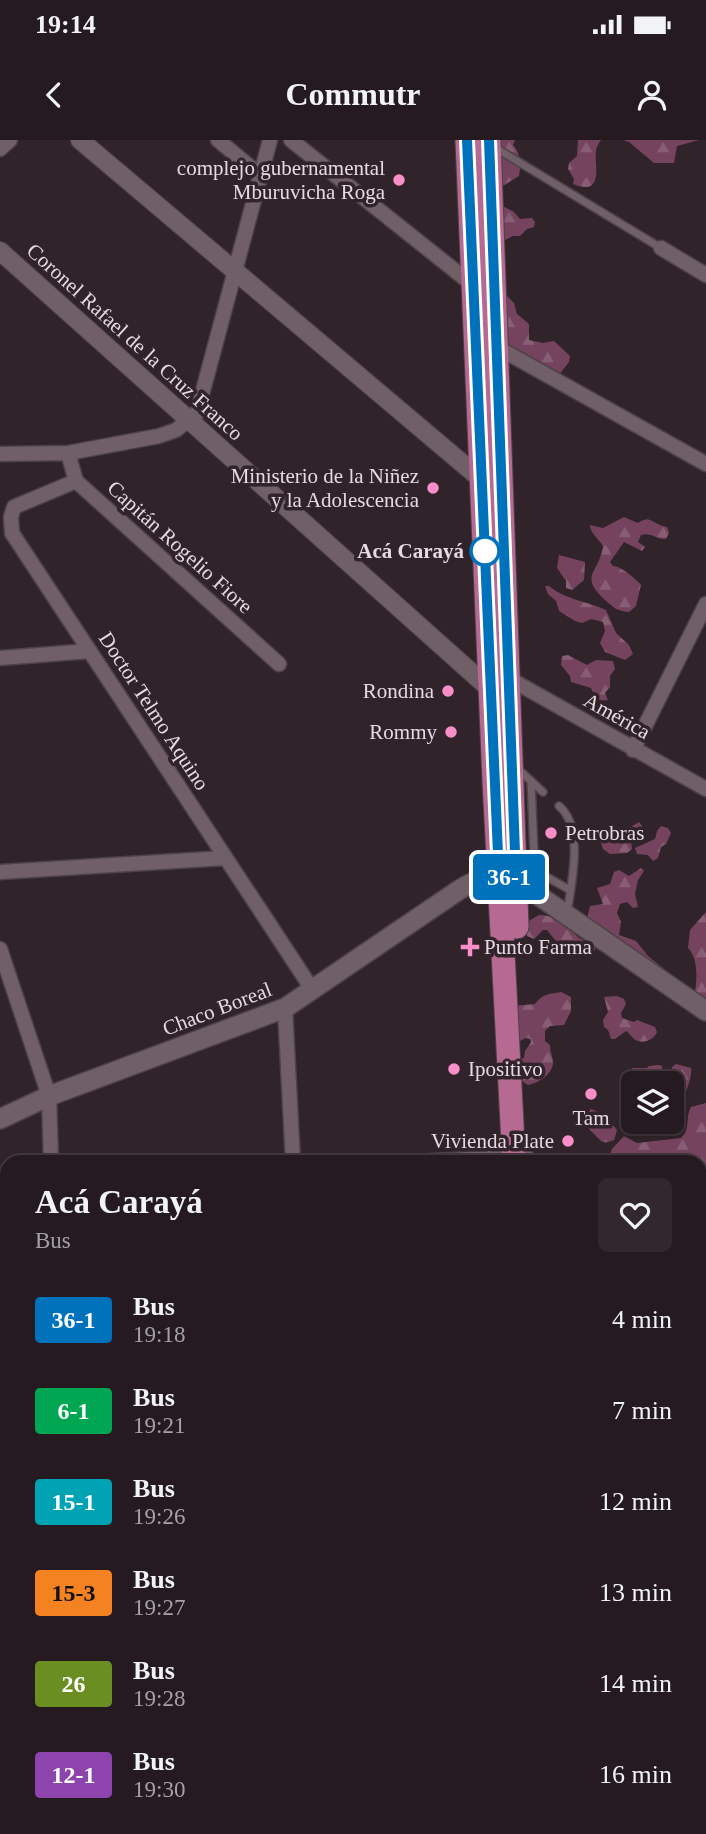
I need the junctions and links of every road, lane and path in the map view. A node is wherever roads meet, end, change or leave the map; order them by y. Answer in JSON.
{"nodes":[{"id":1,"x":10,"y":140,"type":"edge"},
{"id":2,"x":80,"y":140,"type":"edge"},
{"id":3,"x":218,"y":140,"type":"edge"},
{"id":4,"x":270,"y":140,"type":"edge"},
{"id":5,"x":291,"y":140,"type":"edge"},
{"id":6,"x":481,"y":141,"type":"edge"},
{"id":7,"x":0,"y":149,"type":"edge"},
{"id":8,"x":262,"y":177,"type":"junction"},
{"id":9,"x":661,"y":248,"type":"joint"},
{"id":10,"x":0,"y":251,"type":"edge"},
{"id":11,"x":235,"y":270,"type":"junction"},
{"id":12,"x":706,"y":275,"type":"edge"},
{"id":13,"x":473,"y":285,"type":"junction"},
{"id":14,"x":495,"y":346,"type":"junction"},
{"id":15,"x":189,"y":422,"type":"junction"},
{"id":16,"x":68,"y":453,"type":"junction"},
{"id":17,"x":0,"y":454,"type":"edge"},
{"id":18,"x":706,"y":464,"type":"edge"},
{"id":19,"x":482,"y":480,"type":"junction"},
{"id":20,"x":76,"y":481,"type":"junction"},
{"id":21,"x":704,"y":612,"type":"edge"},
{"id":22,"x":90,"y":651,"type":"junction"},
{"id":23,"x":0,"y":658,"type":"edge"},
{"id":24,"x":279,"y":664,"type":"dead end"},
{"id":25,"x":499,"y":684,"type":"junction"},
{"id":26,"x":633,"y":750,"type":"junction"},
{"id":27,"x":511,"y":763,"type":"junction"},
{"id":28,"x":531,"y":781,"type":"junction"},
{"id":29,"x":706,"y":789,"type":"edge"},
{"id":30,"x":543,"y":792,"type":"dead end"},
{"id":31,"x":559,"y":806,"type":"dead end"},
{"id":32,"x":524,"y":851,"type":"junction"},
{"id":33,"x":225,"y":858,"type":"junction"},
{"id":34,"x":0,"y":872,"type":"edge"},
{"id":35,"x":508,"y":878,"type":"junction"},
{"id":36,"x":570,"y":891,"type":"junction"},
{"id":37,"x":567,"y":915,"type":"junction"},
{"id":38,"x":0,"y":949,"type":"edge"},
{"id":39,"x":312,"y":989,"type":"junction"},
{"id":40,"x":285,"y":1008,"type":"junction"},
{"id":41,"x":706,"y":1011,"type":"edge"},
{"id":42,"x":49,"y":1096,"type":"junction"},
{"id":43,"x":0,"y":1119,"type":"edge"},
{"id":44,"x":51,"y":1155,"type":"edge"},
{"id":45,"x":293,"y":1155,"type":"edge"},
{"id":46,"x":520,"y":1155,"type":"edge"}],
"edges":[{"from":1,"to":7,"type":"street"},
{"from":2,"to":11,"type":"street"},
{"from":3,"to":8,"type":"street"},
{"from":4,"to":8,"type":"street"},
{"from":5,"to":13,"type":"street"},
{"from":6,"to":9,"type":"lane"},
{"from":6,"to":13,"type":"highway"},
{"from":6,"to":14,"type":"highway"},
{"from":8,"to":11,"type":"street"},
{"from":9,"to":12,"type":"street"},
{"from":10,"to":15,"type":"street","name":"Coronel Rafael de la Cruz Franco"},
{"from":11,"to":15,"type":"street"},
{"from":11,"to":19,"type":"street"},
{"from":13,"to":19,"type":"highway"},
{"from":14,"to":18,"type":"street"},
{"from":14,"to":25,"type":"highway"},
{"from":15,"to":16,"type":"street"},
{"from":15,"to":25,"type":"street","name":"Coronel Rafael de la Cruz Franco"},
{"from":16,"to":17,"type":"street"},
{"from":16,"to":20,"type":"street","name":"Capitán Rogelio Fiore"},
{"from":19,"to":25,"type":"highway"},
{"from":20,"to":22,"type":"street","name":"Doctor Telmo Aquino"},
{"from":20,"to":24,"type":"street","name":"Capitán Rogelio Fiore"},
{"from":21,"to":26,"type":"street"},
{"from":22,"to":23,"type":"street"},
{"from":22,"to":33,"type":"street","name":"Doctor Telmo Aquino"},
{"from":25,"to":26,"type":"street","name":"América"},
{"from":25,"to":27,"type":"highway"},
{"from":25,"to":35,"type":"highway"},
{"from":26,"to":29,"type":"street","name":"América"},
{"from":27,"to":28,"type":"lane"},
{"from":27,"to":32,"type":"highway"},
{"from":28,"to":30,"type":"lane"},
{"from":28,"to":32,"type":"lane"},
{"from":31,"to":36,"type":"lane"},
{"from":32,"to":35,"type":"highway"},
{"from":32,"to":36,"type":"lane"},
{"from":33,"to":34,"type":"street"},
{"from":33,"to":39,"type":"street","name":"Doctor Telmo Aquino"},
{"from":35,"to":37,"type":"main road"},
{"from":35,"to":39,"type":"main road","name":"Chaco Boreal"},
{"from":35,"to":46,"type":"highway"},
{"from":36,"to":37,"type":"lane"},
{"from":37,"to":41,"type":"main road"},
{"from":38,"to":42,"type":"street"},
{"from":39,"to":40,"type":"main road","name":"Chaco Boreal"},
{"from":40,"to":42,"type":"main road","name":"Chaco Boreal"},
{"from":40,"to":45,"type":"street"},
{"from":42,"to":43,"type":"main road","name":"Chaco Boreal"},
{"from":42,"to":44,"type":"street"}]}
